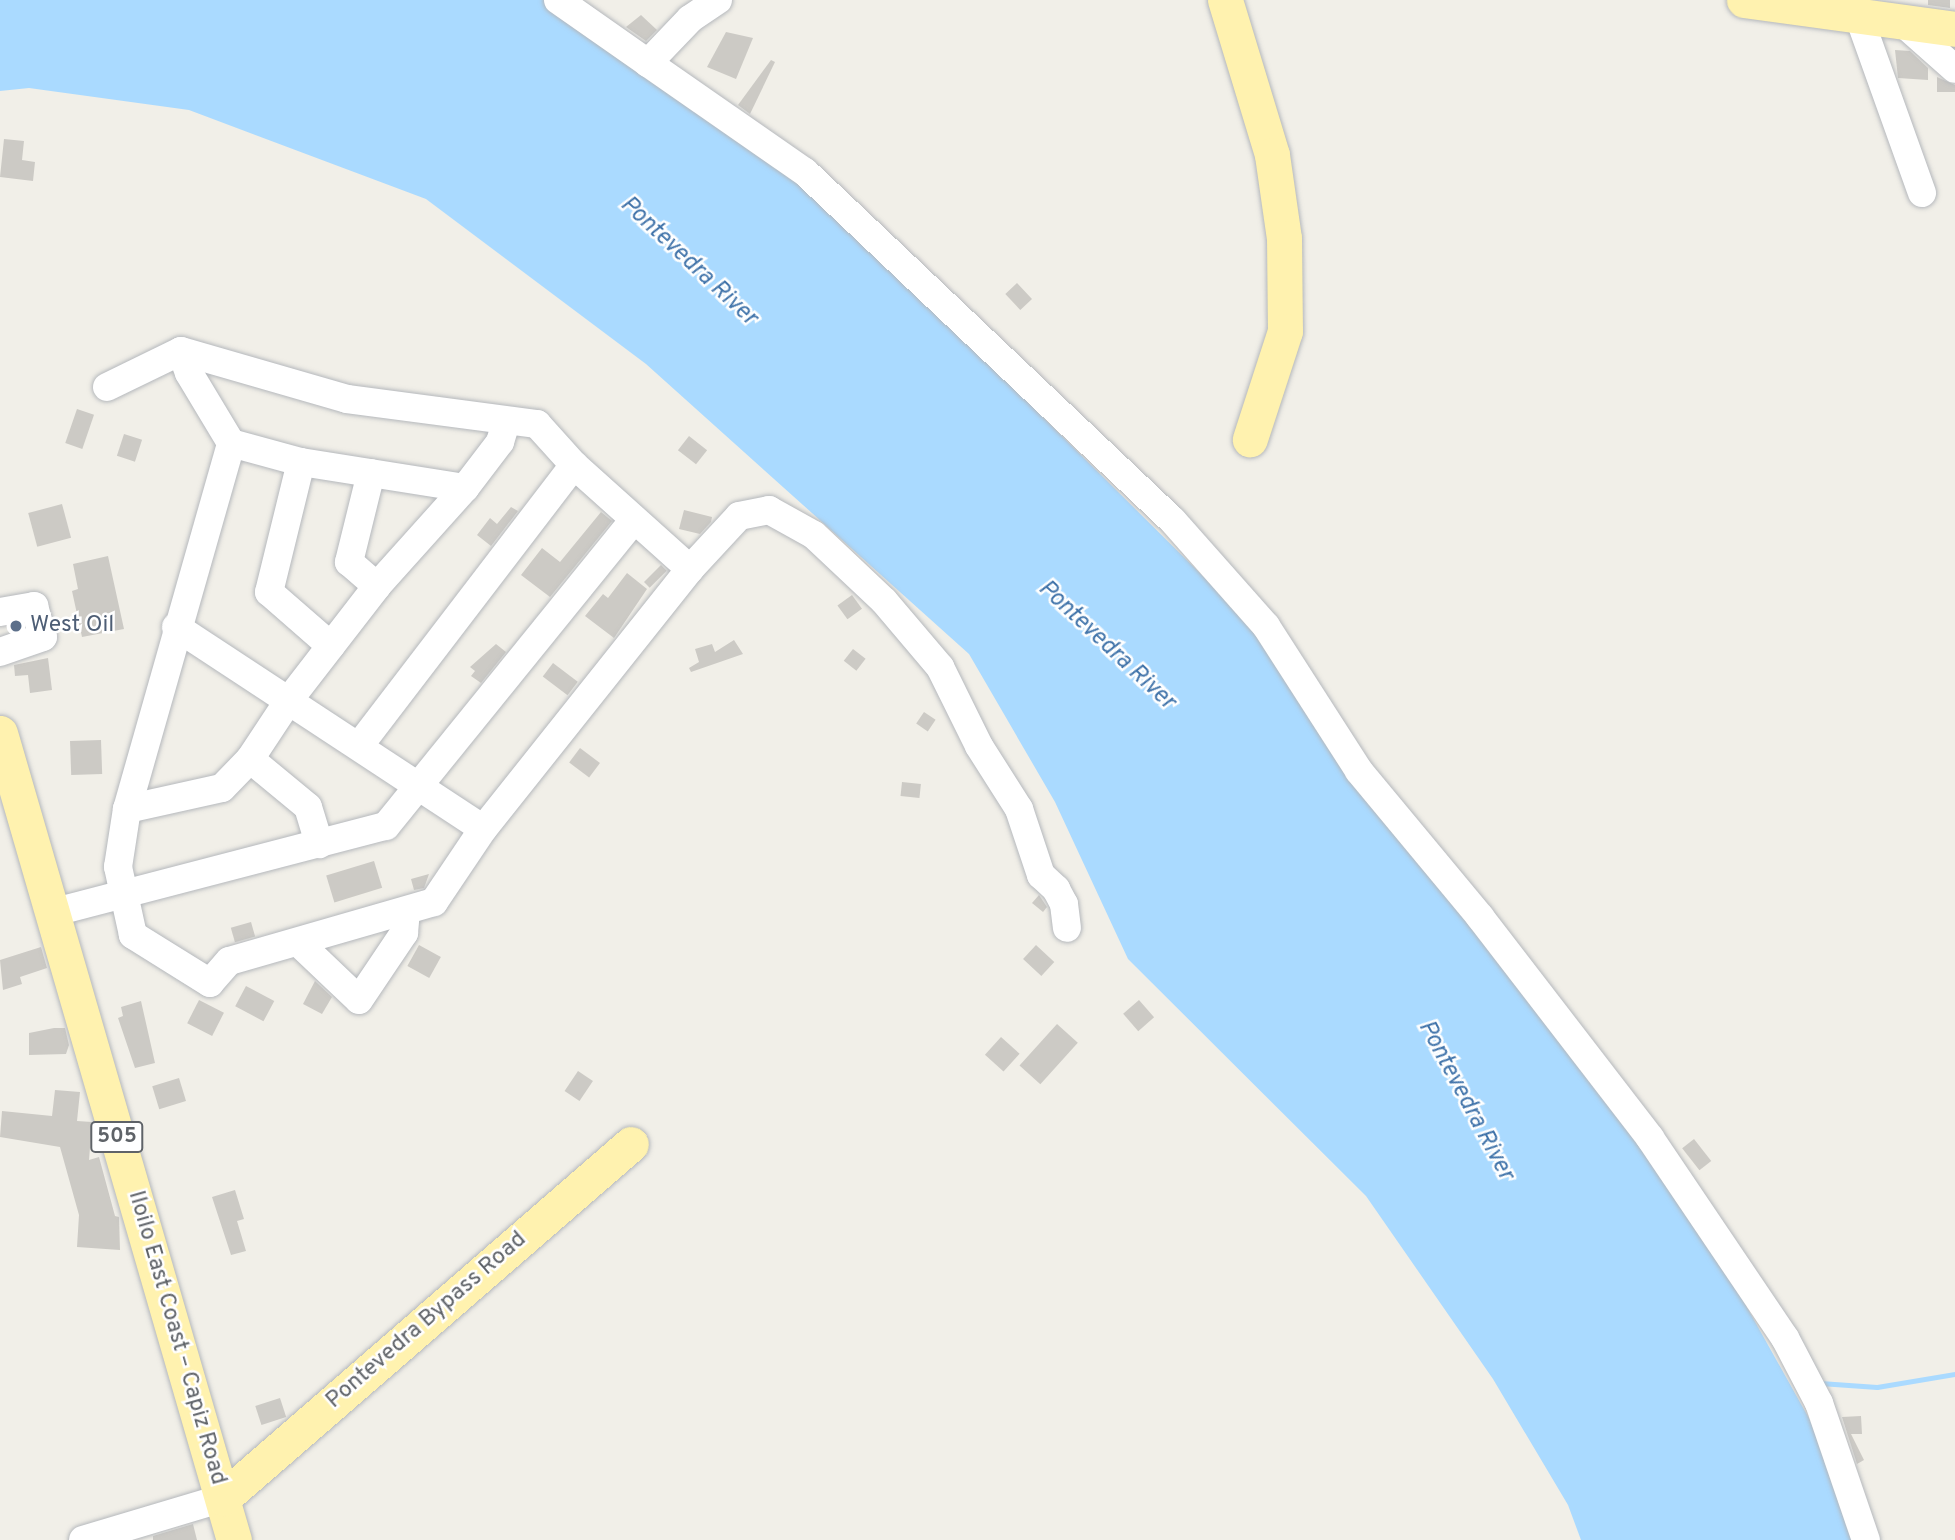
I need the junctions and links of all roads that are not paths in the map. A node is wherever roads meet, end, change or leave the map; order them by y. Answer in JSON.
{"nodes":[{"id":1,"x":558,"y":0,"type":"edge"},
{"id":2,"x":718,"y":0,"type":"edge"},
{"id":3,"x":1225,"y":0,"type":"edge"},
{"id":4,"x":1744,"y":0,"type":"edge"},
{"id":5,"x":1859,"y":17,"type":"junction"},
{"id":6,"x":1903,"y":23,"type":"junction"},
{"id":7,"x":1955,"y":29,"type":"edge"},
{"id":8,"x":648,"y":63,"type":"junction"},
{"id":9,"x":1955,"y":69,"type":"edge"},
{"id":10,"x":1922,"y":193,"type":"dead end"},
{"id":11,"x":181,"y":351,"type":"junction"},
{"id":12,"x":107,"y":387,"type":"dead end"},
{"id":13,"x":506,"y":422,"type":"junction"},
{"id":14,"x":1250,"y":439,"type":"dead end"},
{"id":15,"x":231,"y":443,"type":"junction"},
{"id":16,"x":301,"y":462,"type":"junction"},
{"id":17,"x":575,"y":465,"type":"junction"},
{"id":18,"x":370,"y":473,"type":"junction"},
{"id":19,"x":465,"y":488,"type":"junction"},
{"id":20,"x":634,"y":520,"type":"junction"},
{"id":21,"x":690,"y":569,"type":"junction"},
{"id":22,"x":377,"y":586,"type":"junction"},
{"id":23,"x":0,"y":612,"type":"edge"},
{"id":24,"x":176,"y":627,"type":"junction"},
{"id":25,"x":331,"y":646,"type":"junction"},
{"id":26,"x":0,"y":652,"type":"edge"},
{"id":27,"x":289,"y":700,"type":"junction"},
{"id":28,"x":0,"y":733,"type":"edge"},
{"id":29,"x":359,"y":746,"type":"junction"},
{"id":30,"x":250,"y":759,"type":"junction"},
{"id":31,"x":418,"y":786,"type":"junction"},
{"id":32,"x":127,"y":809,"type":"junction"},
{"id":33,"x":483,"y":829,"type":"junction"},
{"id":34,"x":319,"y":844,"type":"junction"},
{"id":35,"x":124,"y":894,"type":"junction"},
{"id":36,"x":406,"y":912,"type":"junction"},
{"id":37,"x":51,"y":914,"type":"junction"},
{"id":38,"x":1067,"y":928,"type":"dead end"},
{"id":39,"x":298,"y":942,"type":"junction"},
{"id":40,"x":631,"y":1144,"type":"dead end"},
{"id":41,"x":223,"y":1498,"type":"junction"},
{"id":42,"x":83,"y":1540,"type":"edge"},
{"id":43,"x":234,"y":1540,"type":"edge"},
{"id":44,"x":1866,"y":1540,"type":"edge"}],
"edges":[{"from":1,"to":8,"type":"street"},
{"from":2,"to":8,"type":"street"},
{"from":3,"to":14,"type":"main road"},
{"from":4,"to":5,"type":"main road"},
{"from":5,"to":6,"type":"main road"},
{"from":5,"to":10,"type":"street"},
{"from":6,"to":7,"type":"main road"},
{"from":6,"to":9,"type":"street"},
{"from":8,"to":44,"type":"street"},
{"from":11,"to":12,"type":"street"},
{"from":11,"to":13,"type":"street"},
{"from":11,"to":15,"type":"street"},
{"from":13,"to":17,"type":"street"},
{"from":13,"to":19,"type":"street"},
{"from":15,"to":16,"type":"street"},
{"from":15,"to":24,"type":"street"},
{"from":16,"to":18,"type":"street"},
{"from":16,"to":25,"type":"street"},
{"from":17,"to":20,"type":"street"},
{"from":17,"to":29,"type":"street"},
{"from":18,"to":19,"type":"street"},
{"from":18,"to":22,"type":"street"},
{"from":19,"to":22,"type":"street"},
{"from":20,"to":21,"type":"street"},
{"from":20,"to":31,"type":"street"},
{"from":21,"to":33,"type":"street"},
{"from":21,"to":38,"type":"street"},
{"from":22,"to":25,"type":"street"},
{"from":23,"to":26,"type":"street"},
{"from":24,"to":27,"type":"street"},
{"from":24,"to":32,"type":"street"},
{"from":25,"to":27,"type":"street"},
{"from":27,"to":29,"type":"street"},
{"from":27,"to":30,"type":"street"},
{"from":28,"to":37,"type":"main road","name":"Iloilo East Coast – Capiz Road","number":"505"},
{"from":29,"to":31,"type":"street"},
{"from":30,"to":32,"type":"street"},
{"from":30,"to":34,"type":"street"},
{"from":31,"to":33,"type":"street"},
{"from":31,"to":34,"type":"street"},
{"from":32,"to":35,"type":"street"},
{"from":33,"to":36,"type":"street"},
{"from":34,"to":35,"type":"street"},
{"from":35,"to":37,"type":"street"},
{"from":35,"to":39,"type":"street"},
{"from":36,"to":39,"type":"street"},
{"from":36,"to":39,"type":"street"},
{"from":37,"to":41,"type":"main road","name":"Iloilo East Coast – Capiz Road","number":"505"},
{"from":40,"to":41,"type":"main road","name":"Pontevedra Bypass Road"},
{"from":41,"to":42,"type":"street"},
{"from":41,"to":43,"type":"main road","name":"Iloilo East Coast – Capiz Road","number":"505"}]}
